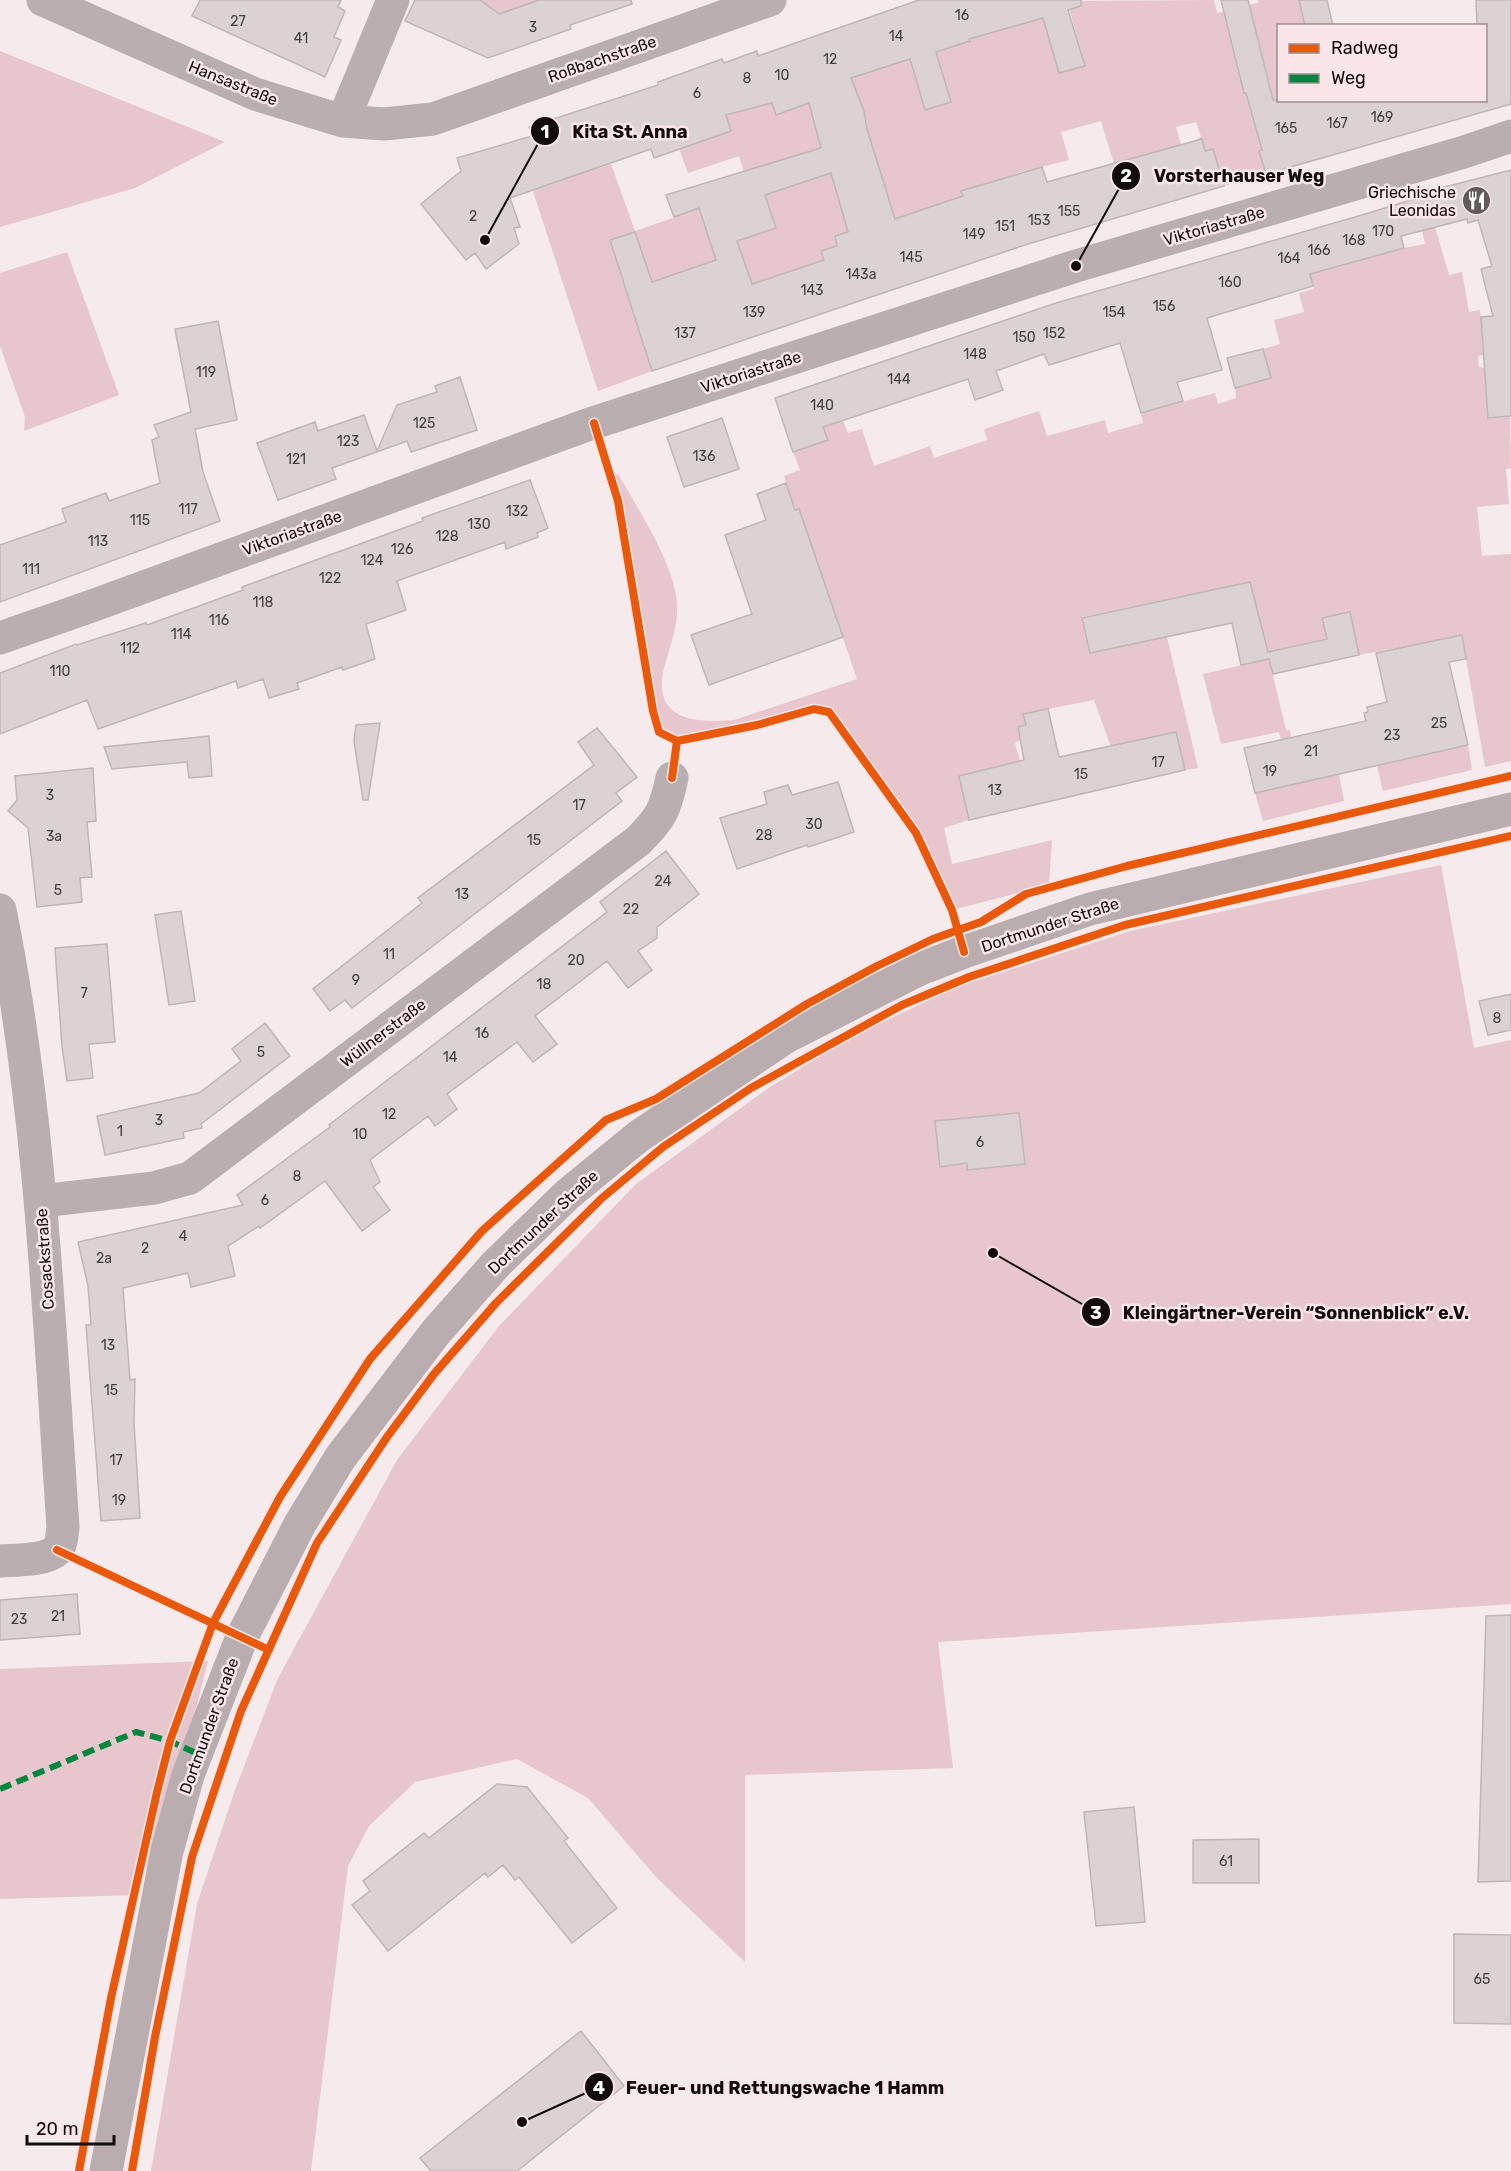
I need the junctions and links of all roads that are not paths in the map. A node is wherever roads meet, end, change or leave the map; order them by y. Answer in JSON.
{"nodes":[{"id":1,"x":43,"y":0,"type":"edge"},
{"id":2,"x":393,"y":0,"type":"edge"},
{"id":3,"x":770,"y":0,"type":"edge"},
{"id":4,"x":433,"y":119,"type":"joint"},
{"id":5,"x":342,"y":121,"type":"junction"},
{"id":6,"x":1511,"y":136,"type":"edge"},
{"id":7,"x":0,"y":638,"type":"edge"},
{"id":8,"x":672,"y":778,"type":"dead end"},
{"id":9,"x":1511,"y":809,"type":"edge"},
{"id":10,"x":0,"y":910,"type":"edge"},
{"id":11,"x":41,"y":1201,"type":"junction"},
{"id":12,"x":0,"y":1561,"type":"edge"},
{"id":13,"x":106,"y":2171,"type":"edge"}],
"edges":[{"from":1,"to":5,"type":"street","name":"Hansastraße"},
{"from":2,"to":5,"type":"street"},
{"from":3,"to":4,"type":"street","name":"Roßbachstraße"},
{"from":4,"to":5,"type":"street","name":"Hansastraße"},
{"from":6,"to":7,"type":"street","name":"Viktoriastraße"},
{"from":8,"to":11,"type":"street","name":"Wüllnerstraße"},
{"from":9,"to":13,"type":"main road","name":"Dortmunder Straße"},
{"from":10,"to":11,"type":"street","name":"Cosackstraße"},
{"from":11,"to":12,"type":"street","name":"Cosackstraße"}]}
